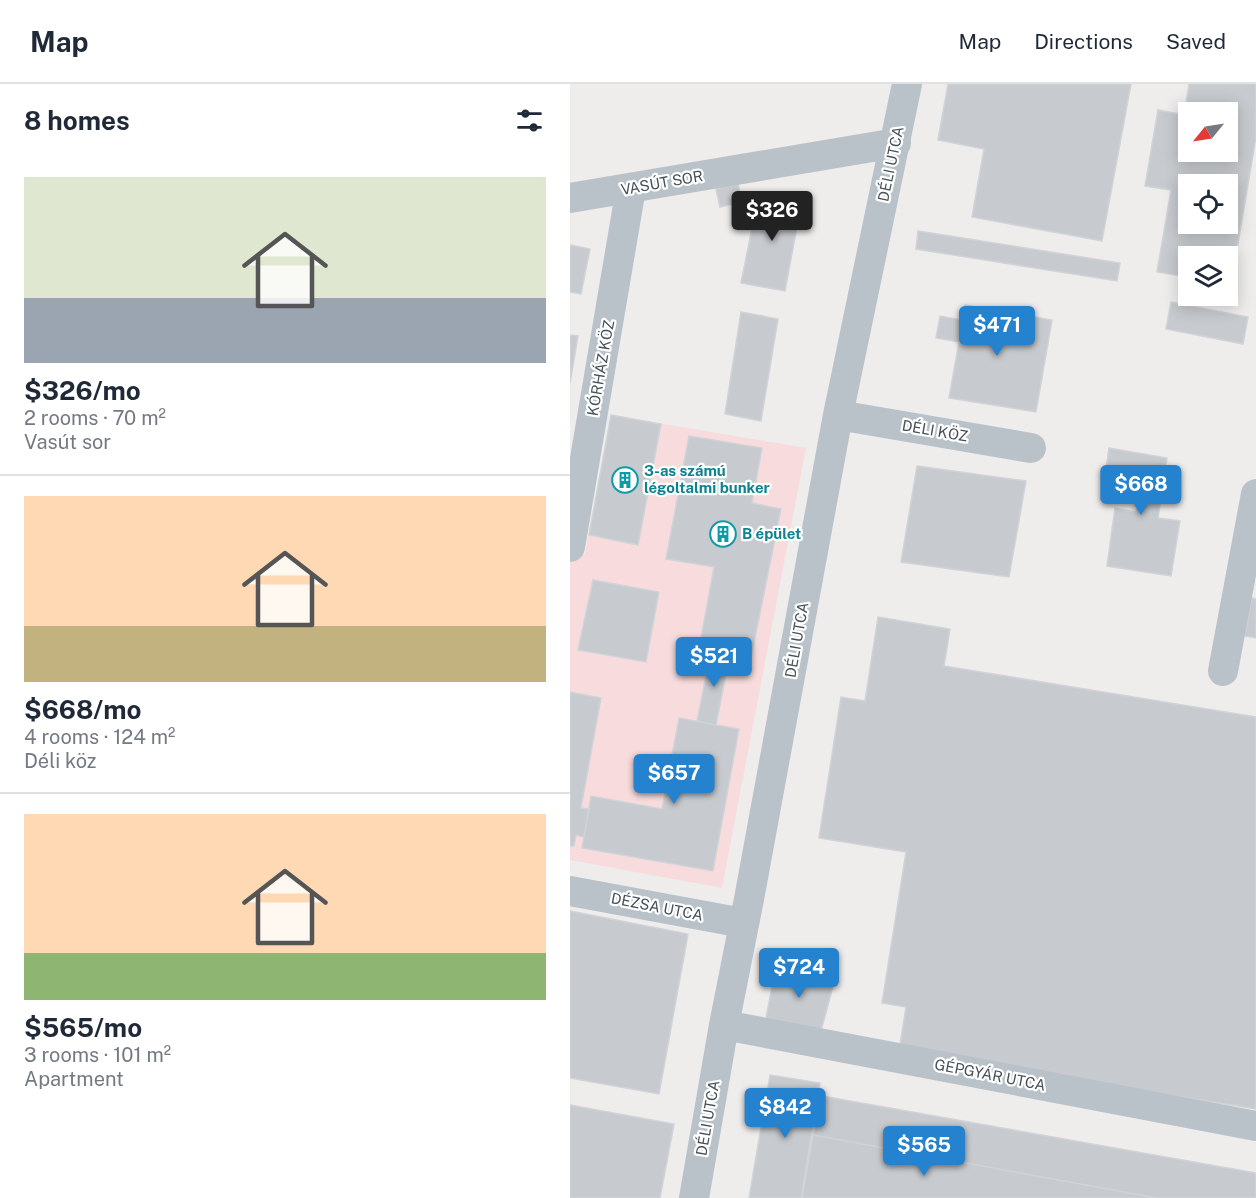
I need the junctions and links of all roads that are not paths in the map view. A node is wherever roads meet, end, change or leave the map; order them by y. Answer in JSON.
{"nodes":[{"id":1,"x":906,"y":84,"type":"edge"},
{"id":2,"x":896,"y":143,"type":"junction"},
{"id":3,"x":631,"y":188,"type":"junction"},
{"id":4,"x":570,"y":198,"type":"edge"},
{"id":5,"x":838,"y":414,"type":"junction"},
{"id":6,"x":1031,"y":448,"type":"dead end"},
{"id":7,"x":1256,"y":494,"type":"edge"},
{"id":8,"x":570,"y":547,"type":"edge"},
{"id":9,"x":1223,"y":671,"type":"dead end"},
{"id":10,"x":570,"y":891,"type":"edge"},
{"id":11,"x":743,"y":923,"type":"junction"},
{"id":12,"x":724,"y":1025,"type":"junction"},
{"id":13,"x":1256,"y":1126,"type":"edge"},
{"id":14,"x":694,"y":1198,"type":"edge"}],
"edges":[{"from":1,"to":2,"type":"street","name":"DÉLI UTCA"},
{"from":2,"to":3,"type":"street","name":"VASÚT SOR"},
{"from":2,"to":5,"type":"street","name":"DÉLI UTCA"},
{"from":3,"to":4,"type":"street","name":"VASÚT SOR"},
{"from":3,"to":8,"type":"street","name":"KÓRHÁZ KÖZ"},
{"from":5,"to":6,"type":"street","name":"DÉLI KÖZ"},
{"from":5,"to":11,"type":"street","name":"DÉLI UTCA"},
{"from":7,"to":9,"type":"street"},
{"from":10,"to":11,"type":"street","name":"DÉZSA UTCA"},
{"from":11,"to":12,"type":"street","name":"DÉLI UTCA"},
{"from":12,"to":13,"type":"street","name":"GÉPGYÁR UTCA"},
{"from":12,"to":14,"type":"street","name":"DÉLI UTCA"}]}
